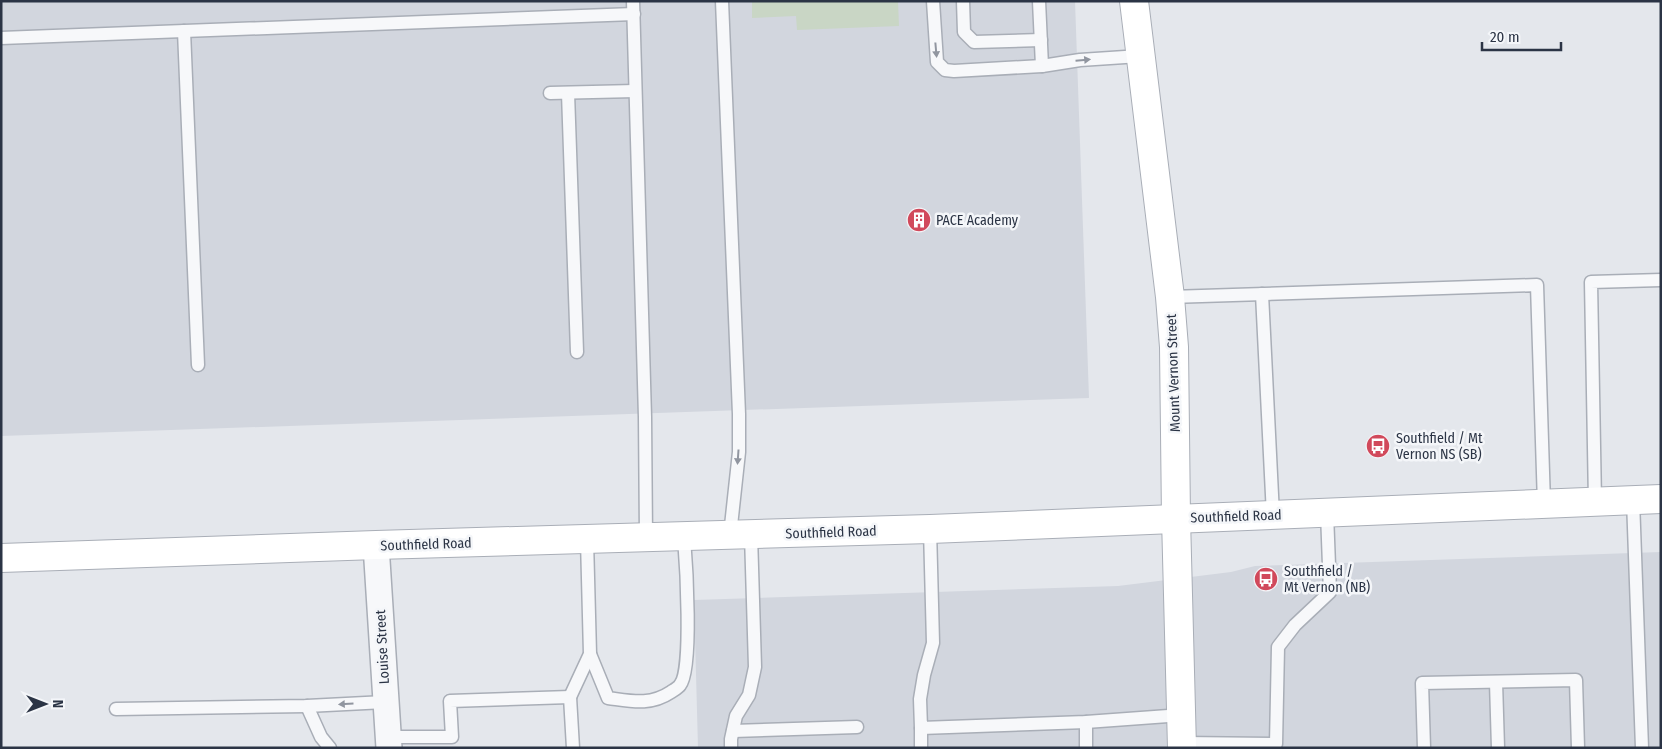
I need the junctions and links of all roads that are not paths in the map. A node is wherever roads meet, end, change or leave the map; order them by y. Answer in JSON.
{"nodes":[{"id":1,"x":722,"y":1,"type":"edge"},
{"id":2,"x":933,"y":1,"type":"edge"},
{"id":3,"x":962,"y":1,"type":"edge"},
{"id":4,"x":1039,"y":1,"type":"edge"},
{"id":5,"x":1134,"y":1,"type":"edge"},
{"id":6,"x":633,"y":8,"type":"edge"},
{"id":7,"x":184,"y":31,"type":"junction"},
{"id":8,"x":1,"y":38,"type":"edge"},
{"id":9,"x":1041,"y":40,"type":"junction"},
{"id":10,"x":1140,"y":56,"type":"junction"},
{"id":11,"x":1042,"y":66,"type":"junction"},
{"id":12,"x":635,"y":91,"type":"junction"},
{"id":13,"x":568,"y":93,"type":"junction"},
{"id":14,"x":550,"y":94,"type":"dead end"},
{"id":15,"x":1661,"y":280,"type":"edge"},
{"id":16,"x":1262,"y":294,"type":"junction"},
{"id":17,"x":1170,"y":297,"type":"junction"},
{"id":18,"x":577,"y":352,"type":"dead end"},
{"id":19,"x":198,"y":365,"type":"dead end"},
{"id":20,"x":1661,"y":499,"type":"edge"},
{"id":21,"x":1633,"y":500,"type":"junction"},
{"id":22,"x":1595,"y":502,"type":"junction"},
{"id":23,"x":1544,"y":504,"type":"junction"},
{"id":24,"x":1328,"y":512,"type":"junction"},
{"id":25,"x":1274,"y":515,"type":"junction"},
{"id":26,"x":1176,"y":518,"type":"junction"},
{"id":27,"x":930,"y":529,"type":"junction"},
{"id":28,"x":741,"y":535,"type":"junction"},
{"id":29,"x":684,"y":537,"type":"junction"},
{"id":30,"x":646,"y":538,"type":"junction"},
{"id":31,"x":587,"y":540,"type":"junction"},
{"id":32,"x":376,"y":545,"type":"junction"},
{"id":33,"x":1,"y":558,"type":"edge"},
{"id":34,"x":590,"y":654,"type":"junction"},
{"id":35,"x":1496,"y":682,"type":"junction"},
{"id":36,"x":570,"y":696,"type":"junction"},
{"id":37,"x":385,"y":702,"type":"junction"},
{"id":38,"x":307,"y":706,"type":"junction"},
{"id":39,"x":116,"y":710,"type":"dead end"},
{"id":40,"x":1182,"y":715,"type":"junction"},
{"id":41,"x":1086,"y":722,"type":"junction"},
{"id":42,"x":857,"y":727,"type":"dead end"},
{"id":43,"x":921,"y":728,"type":"junction"},
{"id":44,"x":733,"y":731,"type":"junction"},
{"id":45,"x":389,"y":743,"type":"edge"},
{"id":46,"x":1182,"y":746,"type":"edge"},
{"id":47,"x":330,"y":748,"type":"edge"},
{"id":48,"x":573,"y":748,"type":"edge"},
{"id":49,"x":731,"y":748,"type":"edge"},
{"id":50,"x":921,"y":748,"type":"edge"},
{"id":51,"x":1086,"y":748,"type":"edge"},
{"id":52,"x":1424,"y":748,"type":"edge"},
{"id":53,"x":1498,"y":748,"type":"edge"},
{"id":54,"x":1578,"y":748,"type":"edge"},
{"id":55,"x":1642,"y":748,"type":"edge"}],
"edges":[{"from":1,"to":28,"type":"lane","one_way":true},
{"from":2,"to":11,"type":"lane","one_way":true},
{"from":3,"to":9,"type":"lane"},
{"from":4,"to":9,"type":"lane"},
{"from":5,"to":10,"type":"main road","name":"Mount Vernon Street"},
{"from":6,"to":7,"type":"lane"},
{"from":6,"to":12,"type":"lane"},
{"from":7,"to":8,"type":"lane"},
{"from":7,"to":19,"type":"lane"},
{"from":9,"to":11,"type":"lane"},
{"from":11,"to":10,"type":"lane","one_way":true},
{"from":10,"to":17,"type":"main road","name":"Mount Vernon Street"},
{"from":12,"to":13,"type":"lane"},
{"from":12,"to":30,"type":"lane"},
{"from":13,"to":14,"type":"lane"},
{"from":13,"to":18,"type":"lane"},
{"from":15,"to":22,"type":"lane"},
{"from":16,"to":17,"type":"lane"},
{"from":16,"to":23,"type":"lane"},
{"from":16,"to":25,"type":"lane"},
{"from":17,"to":26,"type":"main road","name":"Mount Vernon Street"},
{"from":20,"to":21,"type":"main road","name":"Southfield Road"},
{"from":21,"to":22,"type":"main road","name":"Southfield Road"},
{"from":21,"to":55,"type":"lane"},
{"from":22,"to":23,"type":"main road","name":"Southfield Road"},
{"from":23,"to":24,"type":"main road","name":"Southfield Road"},
{"from":24,"to":25,"type":"main road","name":"Southfield Road"},
{"from":24,"to":46,"type":"lane"},
{"from":25,"to":26,"type":"main road","name":"Southfield Road"},
{"from":26,"to":27,"type":"main road","name":"Southfield Road"},
{"from":26,"to":40,"type":"main road","name":"Mount Vernon Street"},
{"from":27,"to":28,"type":"main road","name":"Southfield Road"},
{"from":27,"to":43,"type":"lane"},
{"from":28,"to":29,"type":"main road","name":"Southfield Road"},
{"from":28,"to":44,"type":"lane"},
{"from":29,"to":30,"type":"main road","name":"Southfield Road"},
{"from":29,"to":34,"type":"lane"},
{"from":30,"to":31,"type":"main road","name":"Southfield Road"},
{"from":31,"to":32,"type":"main road","name":"Southfield Road"},
{"from":31,"to":34,"type":"lane"},
{"from":32,"to":33,"type":"main road","name":"Southfield Road"},
{"from":32,"to":37,"type":"street","name":"Louise Street"},
{"from":34,"to":36,"type":"lane"},
{"from":35,"to":52,"type":"lane"},
{"from":35,"to":53,"type":"lane"},
{"from":35,"to":54,"type":"lane"},
{"from":36,"to":45,"type":"lane"},
{"from":36,"to":48,"type":"lane"},
{"from":37,"to":38,"type":"lane","one_way":true},
{"from":37,"to":45,"type":"street","name":"Louise Street"},
{"from":38,"to":39,"type":"lane"},
{"from":38,"to":47,"type":"lane"},
{"from":40,"to":41,"type":"lane"},
{"from":40,"to":46,"type":"main road","name":"Mount Vernon Street"},
{"from":41,"to":43,"type":"lane"},
{"from":41,"to":51,"type":"lane"},
{"from":42,"to":44,"type":"lane"},
{"from":43,"to":50,"type":"lane"},
{"from":44,"to":49,"type":"lane"}]}
